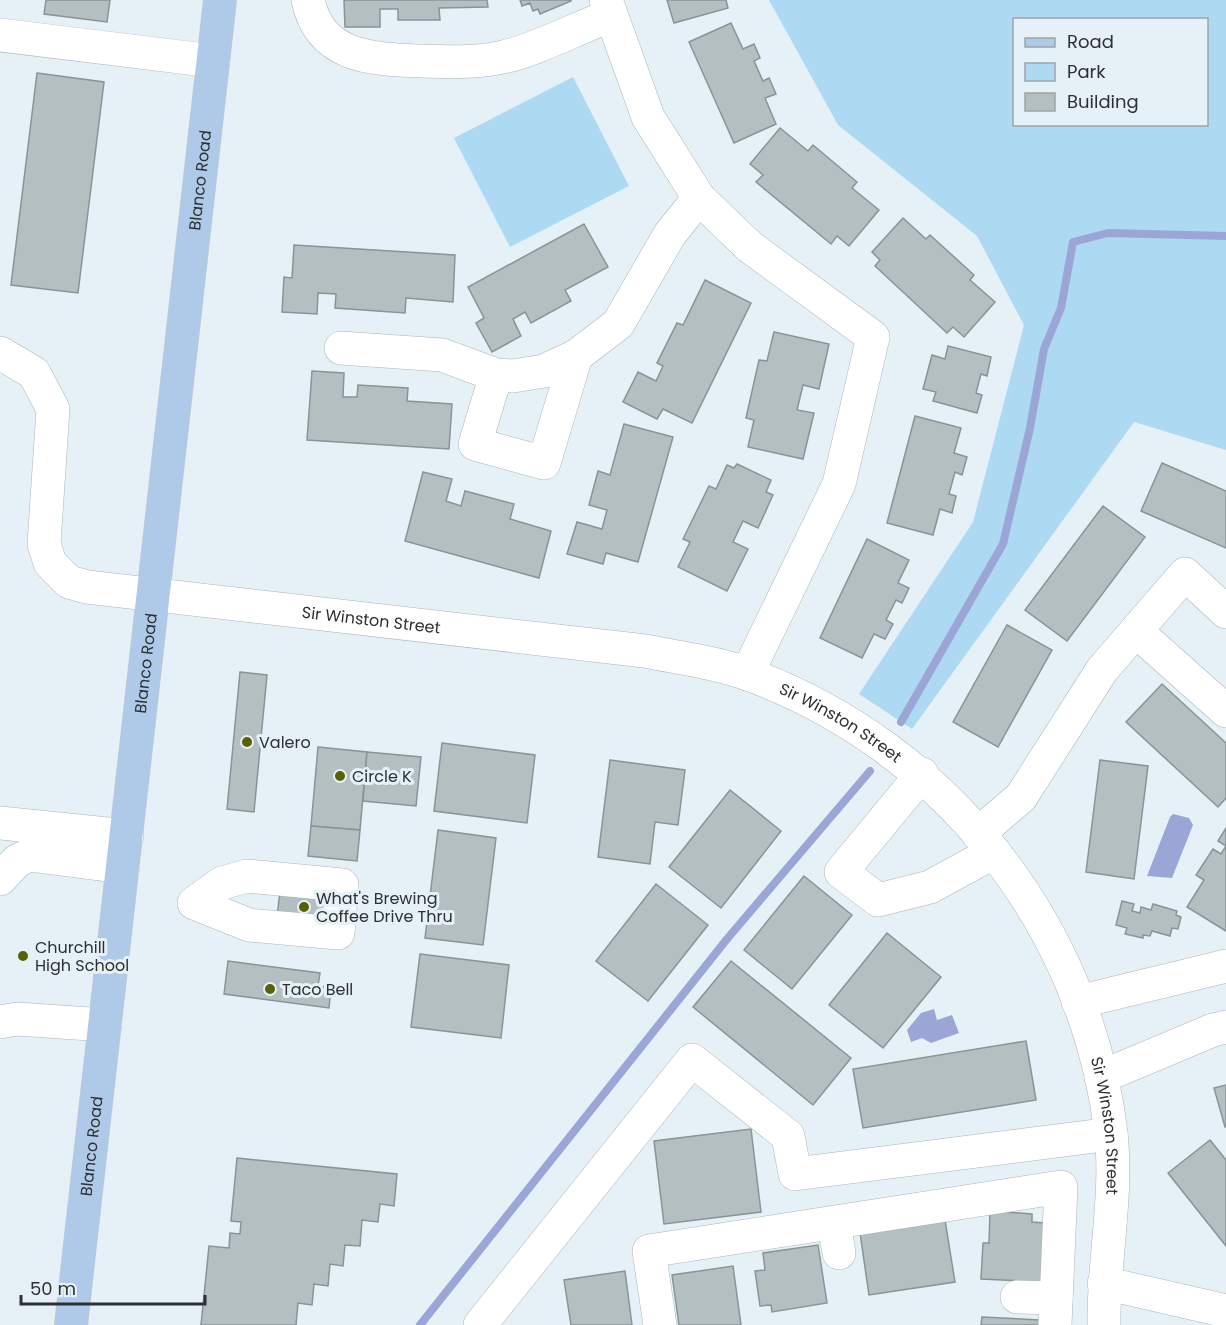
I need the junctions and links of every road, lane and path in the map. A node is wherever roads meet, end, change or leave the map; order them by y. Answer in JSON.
{"nodes":[{"id":1,"x":220,"y":0,"type":"edge"},
{"id":2,"x":308,"y":0,"type":"edge"},
{"id":3,"x":608,"y":8,"type":"edge"},
{"id":4,"x":0,"y":35,"type":"edge"},
{"id":5,"x":213,"y":61,"type":"junction"},
{"id":6,"x":699,"y":198,"type":"junction"},
{"id":7,"x":341,"y":348,"type":"dead end"},
{"id":8,"x":0,"y":353,"type":"edge"},
{"id":9,"x":576,"y":356,"type":"junction"},
{"id":10,"x":496,"y":375,"type":"junction"},
{"id":11,"x":154,"y":596,"type":"junction"},
{"id":12,"x":1226,"y":612,"type":"edge"},
{"id":13,"x":1136,"y":631,"type":"junction"},
{"id":14,"x":747,"y":674,"type":"junction"},
{"id":15,"x":1226,"y":711,"type":"edge"},
{"id":16,"x":922,"y":774,"type":"junction"},
{"id":17,"x":0,"y":823,"type":"edge"},
{"id":18,"x":986,"y":843,"type":"junction"},
{"id":19,"x":125,"y":851,"type":"junction"},
{"id":20,"x":0,"y":879,"type":"edge"},
{"id":21,"x":1226,"y":966,"type":"edge"},
{"id":22,"x":1078,"y":1002,"type":"junction"},
{"id":23,"x":0,"y":1022,"type":"edge"},
{"id":24,"x":105,"y":1025,"type":"junction"},
{"id":25,"x":1226,"y":1027,"type":"edge"},
{"id":26,"x":1101,"y":1077,"type":"junction"},
{"id":27,"x":1111,"y":1134,"type":"junction"},
{"id":28,"x":1060,"y":1221,"type":"junction"},
{"id":29,"x":1111,"y":1225,"type":"junction"},
{"id":30,"x":1104,"y":1283,"type":"junction"},
{"id":31,"x":1017,"y":1297,"type":"dead end"},
{"id":32,"x":1216,"y":1308,"type":"edge"},
{"id":33,"x":1055,"y":1312,"type":"edge"},
{"id":34,"x":71,"y":1325,"type":"edge"},
{"id":35,"x":480,"y":1325,"type":"edge"},
{"id":36,"x":660,"y":1325,"type":"edge"},
{"id":37,"x":1104,"y":1325,"type":"edge"}],
"edges":[{"from":1,"to":5,"type":"main road","name":"Blanco Road"},
{"from":2,"to":3,"type":"street"},
{"from":3,"to":6,"type":"street"},
{"from":4,"to":5,"type":"street"},
{"from":5,"to":11,"type":"main road","name":"Blanco Road"},
{"from":6,"to":9,"type":"street"},
{"from":6,"to":14,"type":"street"},
{"from":7,"to":10,"type":"street"},
{"from":8,"to":11,"type":"street","name":"Sir Winston Street"},
{"from":9,"to":10,"type":"street"},
{"from":9,"to":10,"type":"street"},
{"from":11,"to":14,"type":"street","name":"Sir Winston Street"},
{"from":11,"to":19,"type":"main road","name":"Blanco Road"},
{"from":12,"to":13,"type":"street"},
{"from":13,"to":15,"type":"street"},
{"from":13,"to":18,"type":"street"},
{"from":14,"to":16,"type":"street","name":"Sir Winston Street"},
{"from":16,"to":18,"type":"street","name":"Sir Winston Street"},
{"from":16,"to":18,"type":"street"},
{"from":17,"to":19,"type":"street"},
{"from":18,"to":22,"type":"street","name":"Sir Winston Street"},
{"from":19,"to":20,"type":"street"},
{"from":19,"to":24,"type":"main road","name":"Blanco Road"},
{"from":21,"to":22,"type":"street"},
{"from":22,"to":26,"type":"street","name":"Sir Winston Street"},
{"from":23,"to":24,"type":"street"},
{"from":24,"to":34,"type":"main road","name":"Blanco Road"},
{"from":25,"to":26,"type":"street"},
{"from":26,"to":27,"type":"street","name":"Sir Winston Street"},
{"from":27,"to":29,"type":"street","name":"Sir Winston Street"},
{"from":27,"to":35,"type":"street"},
{"from":28,"to":29,"type":"street"},
{"from":28,"to":33,"type":"street"},
{"from":28,"to":36,"type":"street"},
{"from":29,"to":30,"type":"street","name":"Sir Winston Street"},
{"from":30,"to":32,"type":"street"},
{"from":30,"to":37,"type":"street","name":"Sir Winston Street"},
{"from":31,"to":33,"type":"street"}]}
